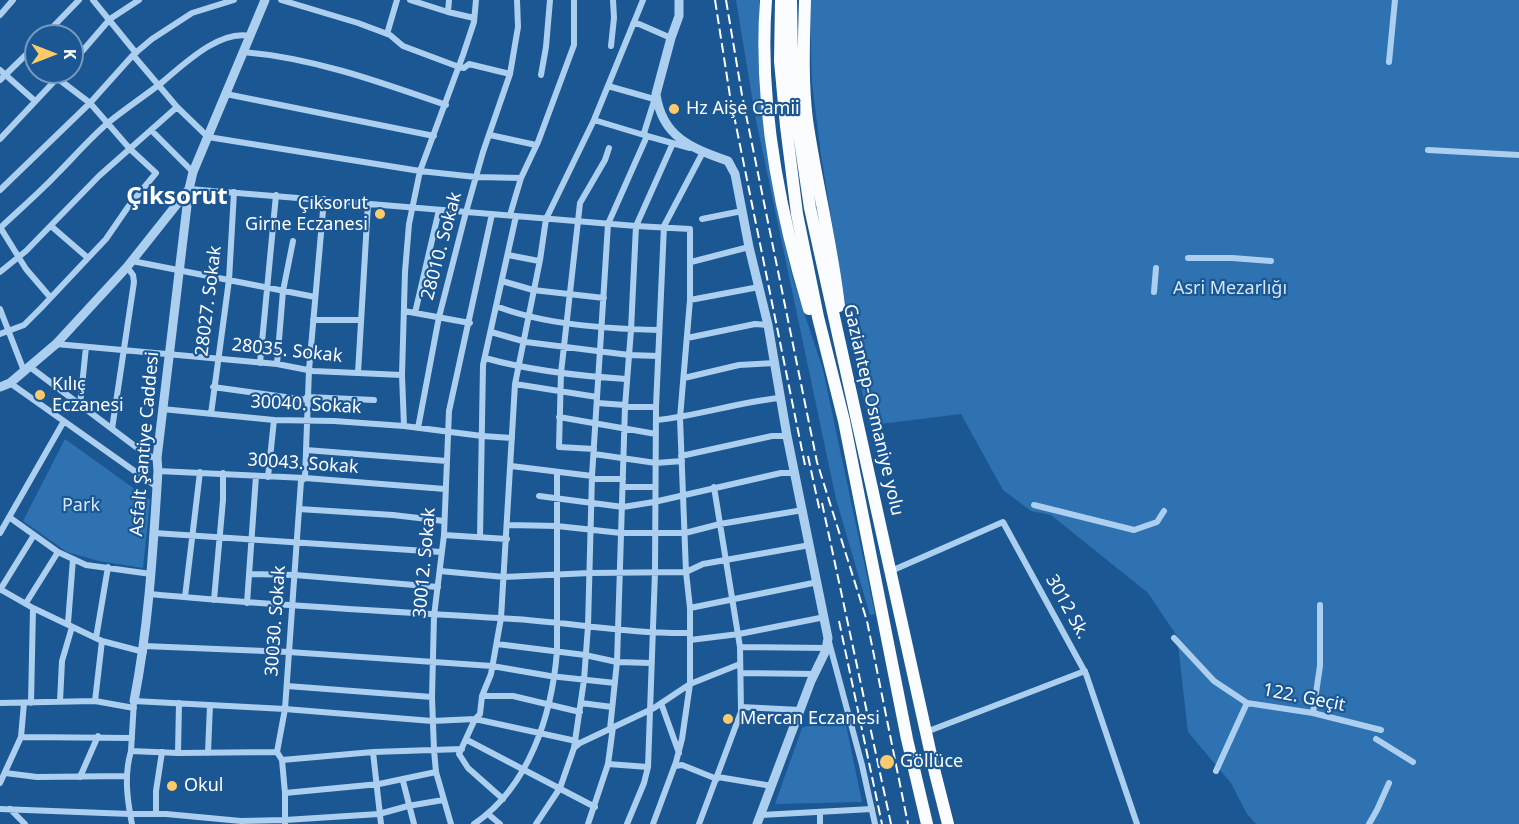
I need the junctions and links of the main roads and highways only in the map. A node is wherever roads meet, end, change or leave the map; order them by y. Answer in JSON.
{"nodes":[{"id":1,"x":766,"y":0,"type":"edge"},
{"id":2,"x":781,"y":0,"type":"edge"},
{"id":3,"x":791,"y":0,"type":"edge"},
{"id":4,"x":805,"y":0,"type":"edge"},
{"id":5,"x":846,"y":370,"type":"junction"},
{"id":6,"x":844,"y":421,"type":"junction"},
{"id":7,"x":927,"y":824,"type":"edge"},
{"id":8,"x":948,"y":824,"type":"edge"}],
"edges":[{"from":1,"to":6,"type":"highway"},
{"from":2,"to":6,"type":"highway","name":"Gaziantep-Osmaniye yolu"},
{"from":3,"to":5,"type":"highway","name":"Gaziantep-Osmaniye yolu"},
{"from":4,"to":5,"type":"highway"},
{"from":5,"to":8,"type":"highway","name":"Gaziantep-Osmaniye yolu"},
{"from":6,"to":7,"type":"highway","name":"Gaziantep-Osmaniye yolu"}]}
